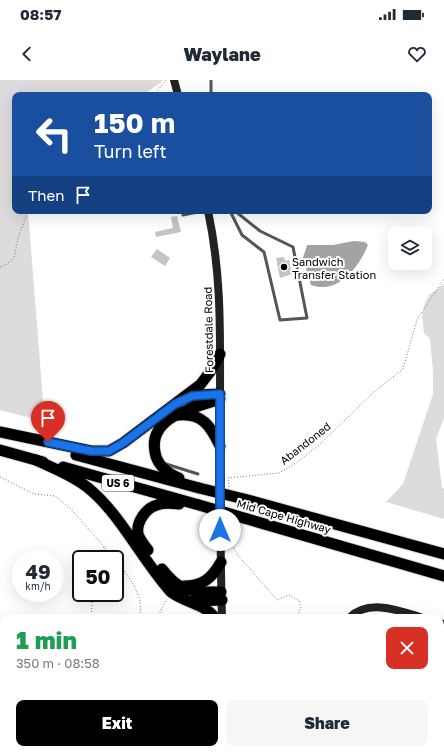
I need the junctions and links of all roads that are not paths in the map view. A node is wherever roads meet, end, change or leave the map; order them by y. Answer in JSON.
{"nodes":[{"id":1,"x":174,"y":80,"type":"edge"},
{"id":2,"x":211,"y":80,"type":"edge"},
{"id":3,"x":177,"y":92,"type":"edge"},
{"id":4,"x":211,"y":92,"type":"edge"},
{"id":5,"x":188,"y":214,"type":"edge"},
{"id":6,"x":208,"y":214,"type":"edge"},
{"id":7,"x":232,"y":214,"type":"edge"},
{"id":8,"x":239,"y":214,"type":"edge"},
{"id":9,"x":183,"y":215,"type":"dead end"},
{"id":10,"x":220,"y":354,"type":"junction"},
{"id":11,"x":220,"y":397,"type":"junction"},
{"id":12,"x":175,"y":404,"type":"junction"},
{"id":13,"x":175,"y":416,"type":"junction"},
{"id":14,"x":0,"y":433,"type":"edge"},
{"id":15,"x":220,"y":446,"type":"junction"},
{"id":16,"x":0,"y":450,"type":"edge"},
{"id":17,"x":36,"y":460,"type":"junction"},
{"id":18,"x":158,"y":461,"type":"junction"},
{"id":19,"x":198,"y":474,"type":"dead end"},
{"id":20,"x":199,"y":488,"type":"junction"},
{"id":21,"x":200,"y":505,"type":"junction"},
{"id":22,"x":443,"y":554,"type":"edge"},
{"id":23,"x":221,"y":562,"type":"junction"},
{"id":24,"x":444,"y":576,"type":"edge"},
{"id":25,"x":174,"y":589,"type":"junction"},
{"id":26,"x":222,"y":596,"type":"junction"},
{"id":27,"x":189,"y":601,"type":"junction"},
{"id":28,"x":212,"y":614,"type":"edge"},
{"id":29,"x":222,"y":614,"type":"edge"},
{"id":30,"x":354,"y":614,"type":"edge"},
{"id":31,"x":408,"y":614,"type":"edge"}],
"edges":[{"from":1,"to":3,"type":"main road"},
{"from":2,"to":4,"type":"lane"},
{"from":5,"to":9,"type":"lane"},
{"from":6,"to":10,"type":"main road","name":"Forestdale Road"},
{"from":7,"to":8,"type":"lane"},
{"from":10,"to":11,"type":"main road","name":"Forestdale Road"},
{"from":10,"to":12,"type":"highway"},
{"from":11,"to":12,"type":"highway"},
{"from":11,"to":13,"type":"highway"},
{"from":11,"to":15,"type":"main road","name":"Forestdale Road"},
{"from":12,"to":14,"type":"highway"},
{"from":13,"to":15,"type":"highway"},
{"from":13,"to":18,"type":"highway"},
{"from":14,"to":20,"type":"highway","name":"Mid Cape Highway","number":"US 6"},
{"from":15,"to":23,"type":"main road","name":"Forestdale Road"},
{"from":16,"to":17,"type":"highway","name":"Mid Cape Highway","number":"US 6"},
{"from":17,"to":21,"type":"highway","name":"Mid Cape Highway","number":"US 6"},
{"from":17,"to":25,"type":"highway"},
{"from":18,"to":19,"type":"lane"},
{"from":18,"to":20,"type":"highway"},
{"from":20,"to":22,"type":"highway","name":"Mid Cape Highway","number":"US 6","bridge":true},
{"from":21,"to":24,"type":"highway","name":"Mid Cape Highway","number":"US 6","bridge":true},
{"from":21,"to":25,"type":"highway"},
{"from":23,"to":25,"type":"highway"},
{"from":23,"to":26,"type":"main road","name":"Forestdale Road"},
{"from":25,"to":26,"type":"highway"},
{"from":25,"to":27,"type":"highway"},
{"from":26,"to":27,"type":"highway"},
{"from":26,"to":29,"type":"main road","name":"Forestdale Road"},
{"from":27,"to":28,"type":"highway"},
{"from":30,"to":31,"type":"main road"}]}
